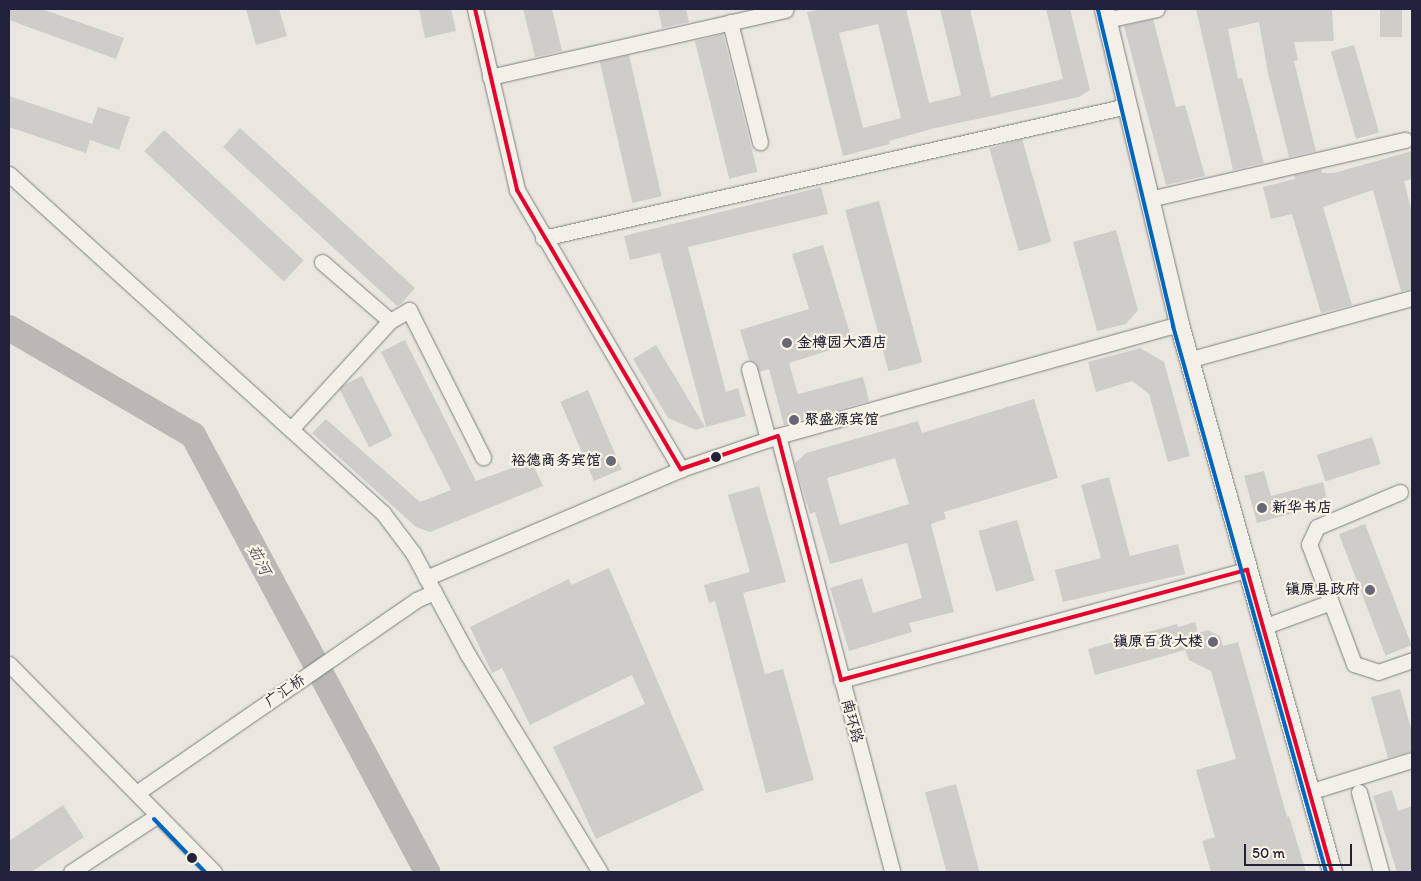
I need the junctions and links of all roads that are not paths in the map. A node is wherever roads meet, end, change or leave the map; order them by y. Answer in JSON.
{"nodes":[{"id":1,"x":475,"y":9,"type":"edge"},
{"id":2,"x":1157,"y":9,"type":"edge"},
{"id":3,"x":785,"y":10,"type":"dead end"},
{"id":4,"x":1105,"y":14,"type":"edge"},
{"id":5,"x":730,"y":22,"type":"junction"},
{"id":6,"x":490,"y":77,"type":"junction"},
{"id":7,"x":1127,"y":106,"type":"junction"},
{"id":8,"x":1405,"y":140,"type":"dead end"},
{"id":9,"x":760,"y":142,"type":"dead end"},
{"id":10,"x":9,"y":174,"type":"edge"},
{"id":11,"x":1149,"y":199,"type":"junction"},
{"id":12,"x":543,"y":238,"type":"junction"},
{"id":13,"x":322,"y":262,"type":"dead end"},
{"id":14,"x":1412,"y":298,"type":"edge"},
{"id":15,"x":390,"y":321,"type":"junction"},
{"id":16,"x":1179,"y":324,"type":"junction"},
{"id":17,"x":1188,"y":360,"type":"junction"},
{"id":18,"x":749,"y":369,"type":"dead end"},
{"id":19,"x":291,"y":429,"type":"junction"},
{"id":20,"x":773,"y":438,"type":"junction"},
{"id":21,"x":483,"y":457,"type":"dead end"},
{"id":22,"x":681,"y":469,"type":"junction"},
{"id":23,"x":1400,"y":492,"type":"dead end"},
{"id":24,"x":1247,"y":570,"type":"junction"},
{"id":25,"x":426,"y":578,"type":"junction"},
{"id":26,"x":434,"y":592,"type":"junction"},
{"id":27,"x":1331,"y":602,"type":"junction"},
{"id":28,"x":1262,"y":626,"type":"junction"},
{"id":29,"x":1412,"y":660,"type":"edge"},
{"id":30,"x":9,"y":664,"type":"edge"},
{"id":31,"x":841,"y":680,"type":"junction"},
{"id":32,"x":1412,"y":760,"type":"edge"},
{"id":33,"x":138,"y":792,"type":"junction"},
{"id":34,"x":1309,"y":792,"type":"junction"},
{"id":35,"x":1358,"y":792,"type":"dead end"},
{"id":36,"x":158,"y":814,"type":"junction"},
{"id":37,"x":71,"y":872,"type":"edge"},
{"id":38,"x":214,"y":872,"type":"edge"},
{"id":39,"x":600,"y":872,"type":"edge"},
{"id":40,"x":892,"y":872,"type":"edge"},
{"id":41,"x":1332,"y":872,"type":"edge"},
{"id":42,"x":1381,"y":872,"type":"edge"}],
"edges":[{"from":1,"to":6,"type":"street"},
{"from":2,"to":4,"type":"street"},
{"from":3,"to":5,"type":"street"},
{"from":4,"to":7,"type":"main road"},
{"from":5,"to":6,"type":"street"},
{"from":5,"to":9,"type":"street"},
{"from":6,"to":12,"type":"street"},
{"from":7,"to":11,"type":"main road"},
{"from":7,"to":12,"type":"street"},
{"from":8,"to":11,"type":"street"},
{"from":10,"to":19,"type":"street"},
{"from":11,"to":16,"type":"main road"},
{"from":12,"to":22,"type":"street"},
{"from":13,"to":15,"type":"street"},
{"from":14,"to":17,"type":"street"},
{"from":15,"to":19,"type":"street"},
{"from":15,"to":21,"type":"street"},
{"from":16,"to":17,"type":"main road"},
{"from":16,"to":20,"type":"street"},
{"from":17,"to":24,"type":"main road"},
{"from":18,"to":20,"type":"street","name":"南环路"},
{"from":19,"to":25,"type":"street"},
{"from":20,"to":22,"type":"street"},
{"from":20,"to":31,"type":"street","name":"南环路"},
{"from":22,"to":25,"type":"street"},
{"from":23,"to":27,"type":"street"},
{"from":24,"to":28,"type":"main road"},
{"from":24,"to":31,"type":"street"},
{"from":25,"to":26,"type":"street"},
{"from":26,"to":33,"type":"street","name":"广汇桥"},
{"from":26,"to":39,"type":"street"},
{"from":27,"to":28,"type":"street"},
{"from":27,"to":29,"type":"street"},
{"from":28,"to":34,"type":"main road"},
{"from":30,"to":33,"type":"street"},
{"from":31,"to":40,"type":"street","name":"南环路"},
{"from":32,"to":34,"type":"street"},
{"from":33,"to":36,"type":"street"},
{"from":34,"to":41,"type":"main road"},
{"from":35,"to":42,"type":"street"},
{"from":36,"to":37,"type":"street"},
{"from":36,"to":38,"type":"street"}]}
